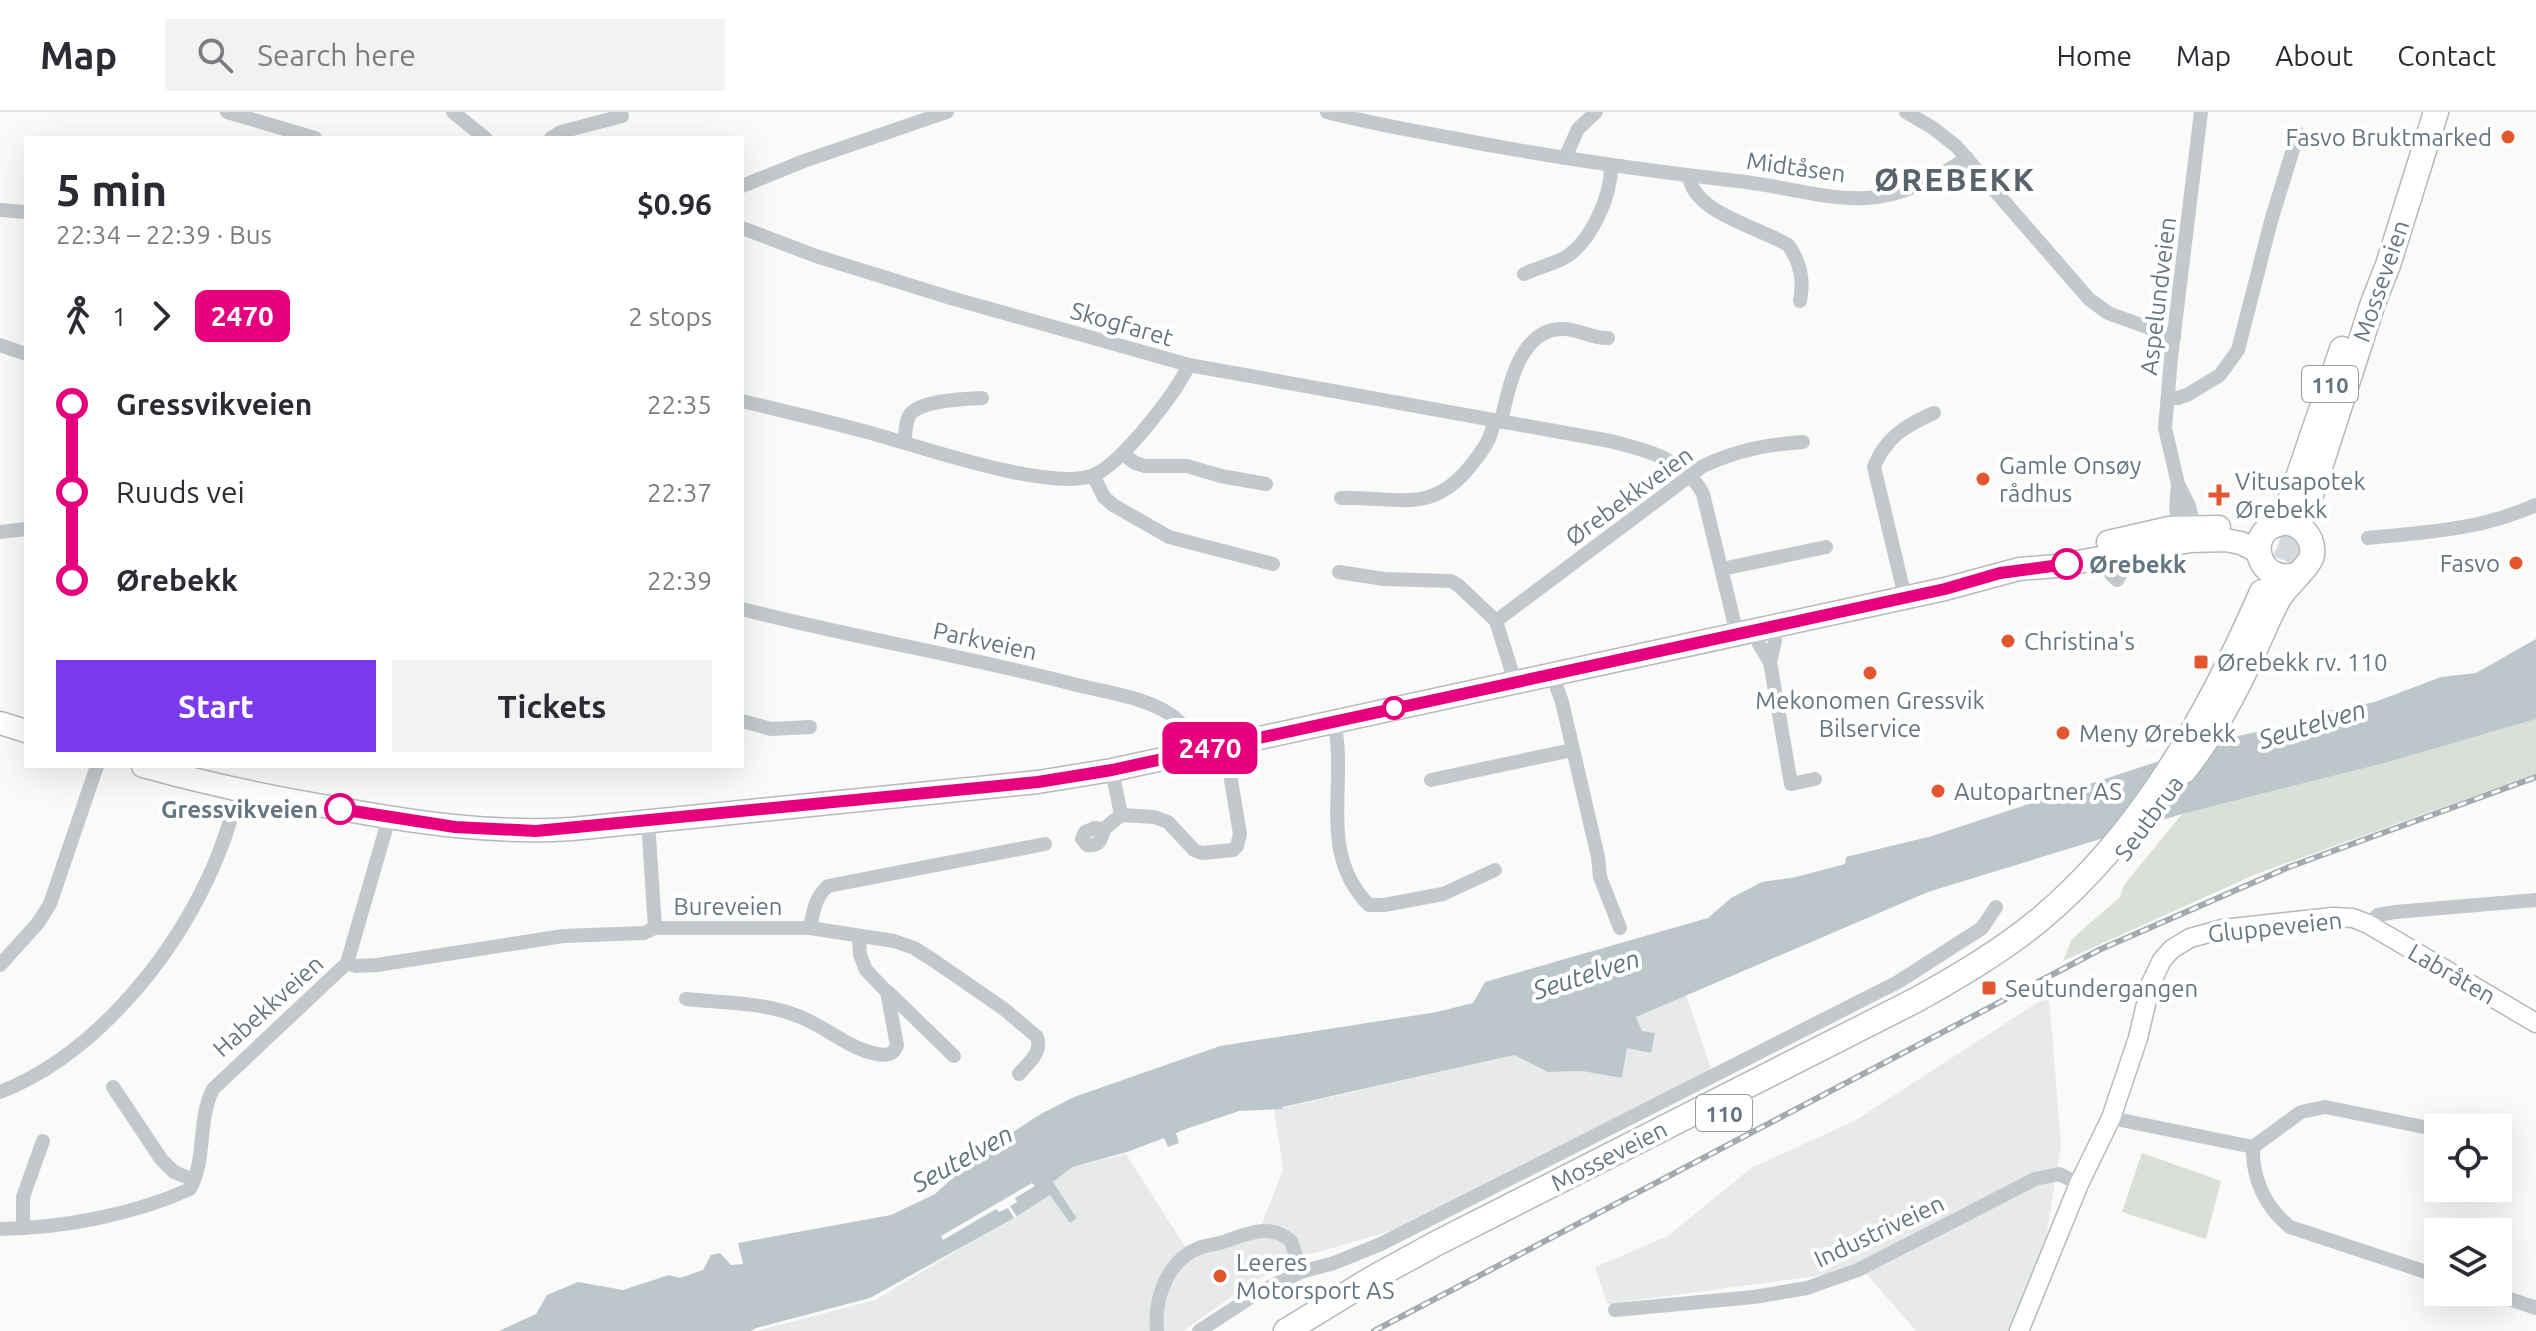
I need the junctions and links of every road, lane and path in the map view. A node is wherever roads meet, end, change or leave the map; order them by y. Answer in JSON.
{"nodes":[{"id":1,"x":227,"y":112,"type":"edge"},
{"id":2,"x":453,"y":112,"type":"edge"},
{"id":3,"x":1327,"y":112,"type":"edge"},
{"id":4,"x":1596,"y":112,"type":"edge"},
{"id":5,"x":1906,"y":112,"type":"edge"},
{"id":6,"x":2201,"y":112,"type":"edge"},
{"id":7,"x":2422,"y":112,"type":"edge"},
{"id":8,"x":2436,"y":112,"type":"edge"},
{"id":9,"x":937,"y":114,"type":"edge"},
{"id":10,"x":622,"y":116,"type":"dead end"},
{"id":11,"x":2298,"y":133,"type":"dead end"},
{"id":12,"x":284,"y":134,"type":"edge"},
{"id":13,"x":483,"y":136,"type":"edge"},
{"id":14,"x":554,"y":136,"type":"edge"},
{"id":15,"x":1565,"y":158,"type":"junction"},
{"id":16,"x":1967,"y":158,"type":"junction"},
{"id":17,"x":1611,"y":167,"type":"junction"},
{"id":18,"x":1689,"y":176,"type":"junction"},
{"id":19,"x":744,"y":185,"type":"edge"},
{"id":20,"x":0,"y":210,"type":"edge"},
{"id":21,"x":24,"y":212,"type":"edge"},
{"id":22,"x":744,"y":229,"type":"edge"},
{"id":23,"x":2385,"y":253,"type":"junction"},
{"id":24,"x":1524,"y":274,"type":"dead end"},
{"id":25,"x":1800,"y":301,"type":"dead end"},
{"id":26,"x":2174,"y":337,"type":"junction"},
{"id":27,"x":1608,"y":338,"type":"dead end"},
{"id":28,"x":0,"y":345,"type":"edge"},
{"id":29,"x":24,"y":353,"type":"edge"},
{"id":30,"x":1189,"y":365,"type":"junction"},
{"id":31,"x":982,"y":398,"type":"dead end"},
{"id":32,"x":2168,"y":398,"type":"junction"},
{"id":33,"x":744,"y":402,"type":"edge"},
{"id":34,"x":1934,"y":413,"type":"dead end"},
{"id":35,"x":1497,"y":421,"type":"junction"},
{"id":36,"x":905,"y":442,"type":"junction"},
{"id":37,"x":1803,"y":442,"type":"dead end"},
{"id":38,"x":1123,"y":454,"type":"junction"},
{"id":39,"x":1093,"y":475,"type":"junction"},
{"id":40,"x":1690,"y":475,"type":"junction"},
{"id":41,"x":1266,"y":484,"type":"dead end"},
{"id":42,"x":2307,"y":493,"type":"tunnel mouth"},
{"id":43,"x":1341,"y":498,"type":"dead end"},
{"id":44,"x":2536,"y":505,"type":"edge"},
{"id":45,"x":24,"y":529,"type":"edge"},
{"id":46,"x":2188,"y":531,"type":"junction"},
{"id":47,"x":0,"y":532,"type":"edge"},
{"id":48,"x":2368,"y":538,"type":"dead end"},
{"id":49,"x":2310,"y":540,"type":"junction"},
{"id":50,"x":2265,"y":543,"type":"junction"},
{"id":51,"x":1826,"y":547,"type":"dead end"},
{"id":52,"x":1273,"y":564,"type":"dead end"},
{"id":53,"x":1722,"y":569,"type":"junction"},
{"id":54,"x":1339,"y":572,"type":"dead end"},
{"id":55,"x":2295,"y":575,"type":"junction"},
{"id":56,"x":2266,"y":594,"type":"tunnel mouth"},
{"id":57,"x":1905,"y":597,"type":"junction"},
{"id":58,"x":744,"y":609,"type":"edge"},
{"id":59,"x":1496,"y":621,"type":"junction"},
{"id":60,"x":1755,"y":630,"type":"junction"},
{"id":61,"x":1557,"y":673,"type":"junction"},
{"id":62,"x":1515,"y":682,"type":"junction"},
{"id":63,"x":2207,"y":716,"type":"junction"},
{"id":64,"x":1334,"y":721,"type":"junction"},
{"id":65,"x":744,"y":722,"type":"edge"},
{"id":66,"x":0,"y":723,"type":"edge"},
{"id":67,"x":810,"y":727,"type":"dead end"},
{"id":68,"x":24,"y":730,"type":"edge"},
{"id":69,"x":1572,"y":750,"type":"junction"},
{"id":70,"x":1195,"y":751,"type":"junction"},
{"id":71,"x":1227,"y":756,"type":"dead end"},
{"id":72,"x":96,"y":768,"type":"edge"},
{"id":73,"x":151,"y":768,"type":"edge"},
{"id":74,"x":1112,"y":770,"type":"junction"},
{"id":75,"x":1815,"y":779,"type":"dead end"},
{"id":76,"x":1431,"y":780,"type":"dead end"},
{"id":77,"x":240,"y":790,"type":"junction"},
{"id":78,"x":1121,"y":815,"type":"junction"},
{"id":79,"x":389,"y":818,"type":"junction"},
{"id":80,"x":648,"y":821,"type":"junction"},
{"id":81,"x":1104,"y":829,"type":"dead end"},
{"id":82,"x":1045,"y":844,"type":"dead end"},
{"id":83,"x":1495,"y":870,"type":"dead end"},
{"id":84,"x":2097,"y":874,"type":"junction"},
{"id":85,"x":2536,"y":900,"type":"edge"},
{"id":86,"x":1996,"y":907,"type":"dead end"},
{"id":87,"x":2368,"y":924,"type":"junction"},
{"id":88,"x":655,"y":928,"type":"junction"},
{"id":89,"x":810,"y":928,"type":"junction"},
{"id":90,"x":1620,"y":928,"type":"dead end"},
{"id":91,"x":859,"y":938,"type":"junction"},
{"id":92,"x":347,"y":963,"type":"junction"},
{"id":93,"x":0,"y":965,"type":"edge"},
{"id":94,"x":887,"y":992,"type":"junction"},
{"id":95,"x":686,"y":999,"type":"dead end"},
{"id":96,"x":2536,"y":1023,"type":"edge"},
{"id":97,"x":954,"y":1056,"type":"dead end"},
{"id":98,"x":1019,"y":1074,"type":"dead end"},
{"id":99,"x":113,"y":1087,"type":"dead end"},
{"id":100,"x":0,"y":1092,"type":"edge"},
{"id":101,"x":2111,"y":1118,"type":"junction"},
{"id":102,"x":2424,"y":1127,"type":"edge"},
{"id":103,"x":43,"y":1141,"type":"dead end"},
{"id":104,"x":2253,"y":1147,"type":"junction"},
{"id":105,"x":194,"y":1180,"type":"junction"},
{"id":106,"x":2079,"y":1184,"type":"junction"},
{"id":107,"x":23,"y":1228,"type":"junction"},
{"id":108,"x":0,"y":1229,"type":"edge"},
{"id":109,"x":2424,"y":1271,"type":"edge"},
{"id":110,"x":1301,"y":1272,"type":"junction"},
{"id":111,"x":2512,"y":1300,"type":"edge"},
{"id":112,"x":2536,"y":1308,"type":"edge"},
{"id":113,"x":1615,"y":1310,"type":"dead end"},
{"id":114,"x":1157,"y":1331,"type":"edge"},
{"id":115,"x":1199,"y":1331,"type":"edge"},
{"id":116,"x":1286,"y":1331,"type":"edge"},
{"id":117,"x":1312,"y":1331,"type":"edge"},
{"id":118,"x":2019,"y":1331,"type":"edge"}],
"edges":[{"from":1,"to":12,"type":"street"},
{"from":2,"to":13,"type":"street"},
{"from":3,"to":15,"type":"street","name":"Midtåsen"},
{"from":4,"to":15,"type":"street"},
{"from":5,"to":16,"type":"street"},
{"from":6,"to":26,"type":"street","name":"Aspelundveien"},
{"from":7,"to":23,"type":"highway","name":"Mosseveien","number":"110"},
{"from":8,"to":23,"type":"highway","name":"Mosseveien","number":"110"},
{"from":9,"to":19,"type":"street"},
{"from":10,"to":14,"type":"street"},
{"from":11,"to":32,"type":"street"},
{"from":15,"to":17,"type":"street","name":"Midtåsen"},
{"from":16,"to":18,"type":"street","name":"Midtåsen"},
{"from":16,"to":26,"type":"street"},
{"from":17,"to":18,"type":"street","name":"Midtåsen"},
{"from":17,"to":24,"type":"street"},
{"from":18,"to":25,"type":"street"},
{"from":20,"to":21,"type":"street"},
{"from":22,"to":30,"type":"street","name":"Skogfaret"},
{"from":23,"to":42,"type":"highway","name":"Mosseveien","number":"110"},
{"from":23,"to":49,"type":"highway","number":"110"},
{"from":23,"to":50,"type":"highway","number":"110"},
{"from":26,"to":32,"type":"street","name":"Aspelundveien"},
{"from":27,"to":35,"type":"street"},
{"from":28,"to":29,"type":"street"},
{"from":30,"to":35,"type":"street","name":"Skogfaret"},
{"from":30,"to":38,"type":"street"},
{"from":31,"to":36,"type":"street"},
{"from":32,"to":46,"type":"street","name":"Aspelundveien"},
{"from":33,"to":36,"type":"street"},
{"from":34,"to":57,"type":"street"},
{"from":35,"to":40,"type":"street","name":"Skogfaret"},
{"from":35,"to":43,"type":"street"},
{"from":36,"to":39,"type":"street"},
{"from":37,"to":40,"type":"street","name":"Ørebekkveien"},
{"from":38,"to":39,"type":"street"},
{"from":38,"to":41,"type":"street"},
{"from":39,"to":52,"type":"street"},
{"from":40,"to":53,"type":"street"},
{"from":40,"to":59,"type":"street","name":"Ørebekkveien"},
{"from":44,"to":48,"type":"street"},
{"from":45,"to":47,"type":"street"},
{"from":46,"to":50,"type":"main road"},
{"from":46,"to":57,"type":"main road"},
{"from":49,"to":50,"type":"highway"},
{"from":49,"to":55,"type":"highway","number":"110"},
{"from":50,"to":55,"type":"highway"},
{"from":50,"to":63,"type":"highway","number":"110"},
{"from":51,"to":53,"type":"street"},
{"from":53,"to":60,"type":"street"},
{"from":54,"to":59,"type":"street"},
{"from":55,"to":63,"type":"highway","number":"110"},
{"from":56,"to":63,"type":"highway","number":"110"},
{"from":57,"to":60,"type":"main road"},
{"from":58,"to":70,"type":"street","name":"Parkveien"},
{"from":59,"to":62,"type":"street"},
{"from":60,"to":61,"type":"main road"},
{"from":60,"to":75,"type":"street"},
{"from":61,"to":62,"type":"main road"},
{"from":61,"to":69,"type":"street"},
{"from":62,"to":64,"type":"main road"},
{"from":63,"to":84,"type":"highway","name":"Seutbrua","number":"110"},
{"from":64,"to":70,"type":"main road"},
{"from":64,"to":83,"type":"street"},
{"from":65,"to":67,"type":"street"},
{"from":66,"to":68,"type":"main road"},
{"from":69,"to":76,"type":"street"},
{"from":69,"to":90,"type":"street"},
{"from":70,"to":74,"type":"main road"},
{"from":71,"to":78,"type":"street"},
{"from":72,"to":93,"type":"street"},
{"from":73,"to":77,"type":"main road"},
{"from":74,"to":78,"type":"street"},
{"from":74,"to":80,"type":"main road"},
{"from":77,"to":79,"type":"main road"},
{"from":77,"to":100,"type":"street"},
{"from":78,"to":81,"type":"street"},
{"from":79,"to":80,"type":"main road"},
{"from":79,"to":92,"type":"street","name":"Habekkveien"},
{"from":80,"to":88,"type":"street"},
{"from":82,"to":89,"type":"street"},
{"from":84,"to":116,"type":"highway","name":"Mosseveien","number":"110"},
{"from":84,"to":117,"type":"highway","name":"Mosseveien","number":"110"},
{"from":85,"to":87,"type":"street","name":"Gluppeveien"},
{"from":86,"to":110,"type":"street"},
{"from":87,"to":96,"type":"street","name":"Labråten"},
{"from":87,"to":101,"type":"street","name":"Gluppeveien"},
{"from":88,"to":89,"type":"street","name":"Bureveien"},
{"from":88,"to":92,"type":"street","name":"Bureveien"},
{"from":89,"to":91,"type":"street","name":"Bureveien"},
{"from":91,"to":94,"type":"street"},
{"from":91,"to":98,"type":"street","name":"Bureveien"},
{"from":92,"to":105,"type":"street","name":"Habekkveien"},
{"from":94,"to":95,"type":"street"},
{"from":94,"to":97,"type":"street"},
{"from":99,"to":105,"type":"street"},
{"from":101,"to":104,"type":"street"},
{"from":101,"to":106,"type":"street","name":"Gluppeveien"},
{"from":102,"to":104,"type":"street"},
{"from":103,"to":107,"type":"street"},
{"from":104,"to":109,"type":"street"},
{"from":105,"to":107,"type":"street"},
{"from":106,"to":113,"type":"street","name":"Industriveien"},
{"from":106,"to":118,"type":"street","name":"Gluppeveien"},
{"from":107,"to":108,"type":"street"},
{"from":110,"to":114,"type":"street"},
{"from":110,"to":115,"type":"street"},
{"from":111,"to":112,"type":"street"}]}
